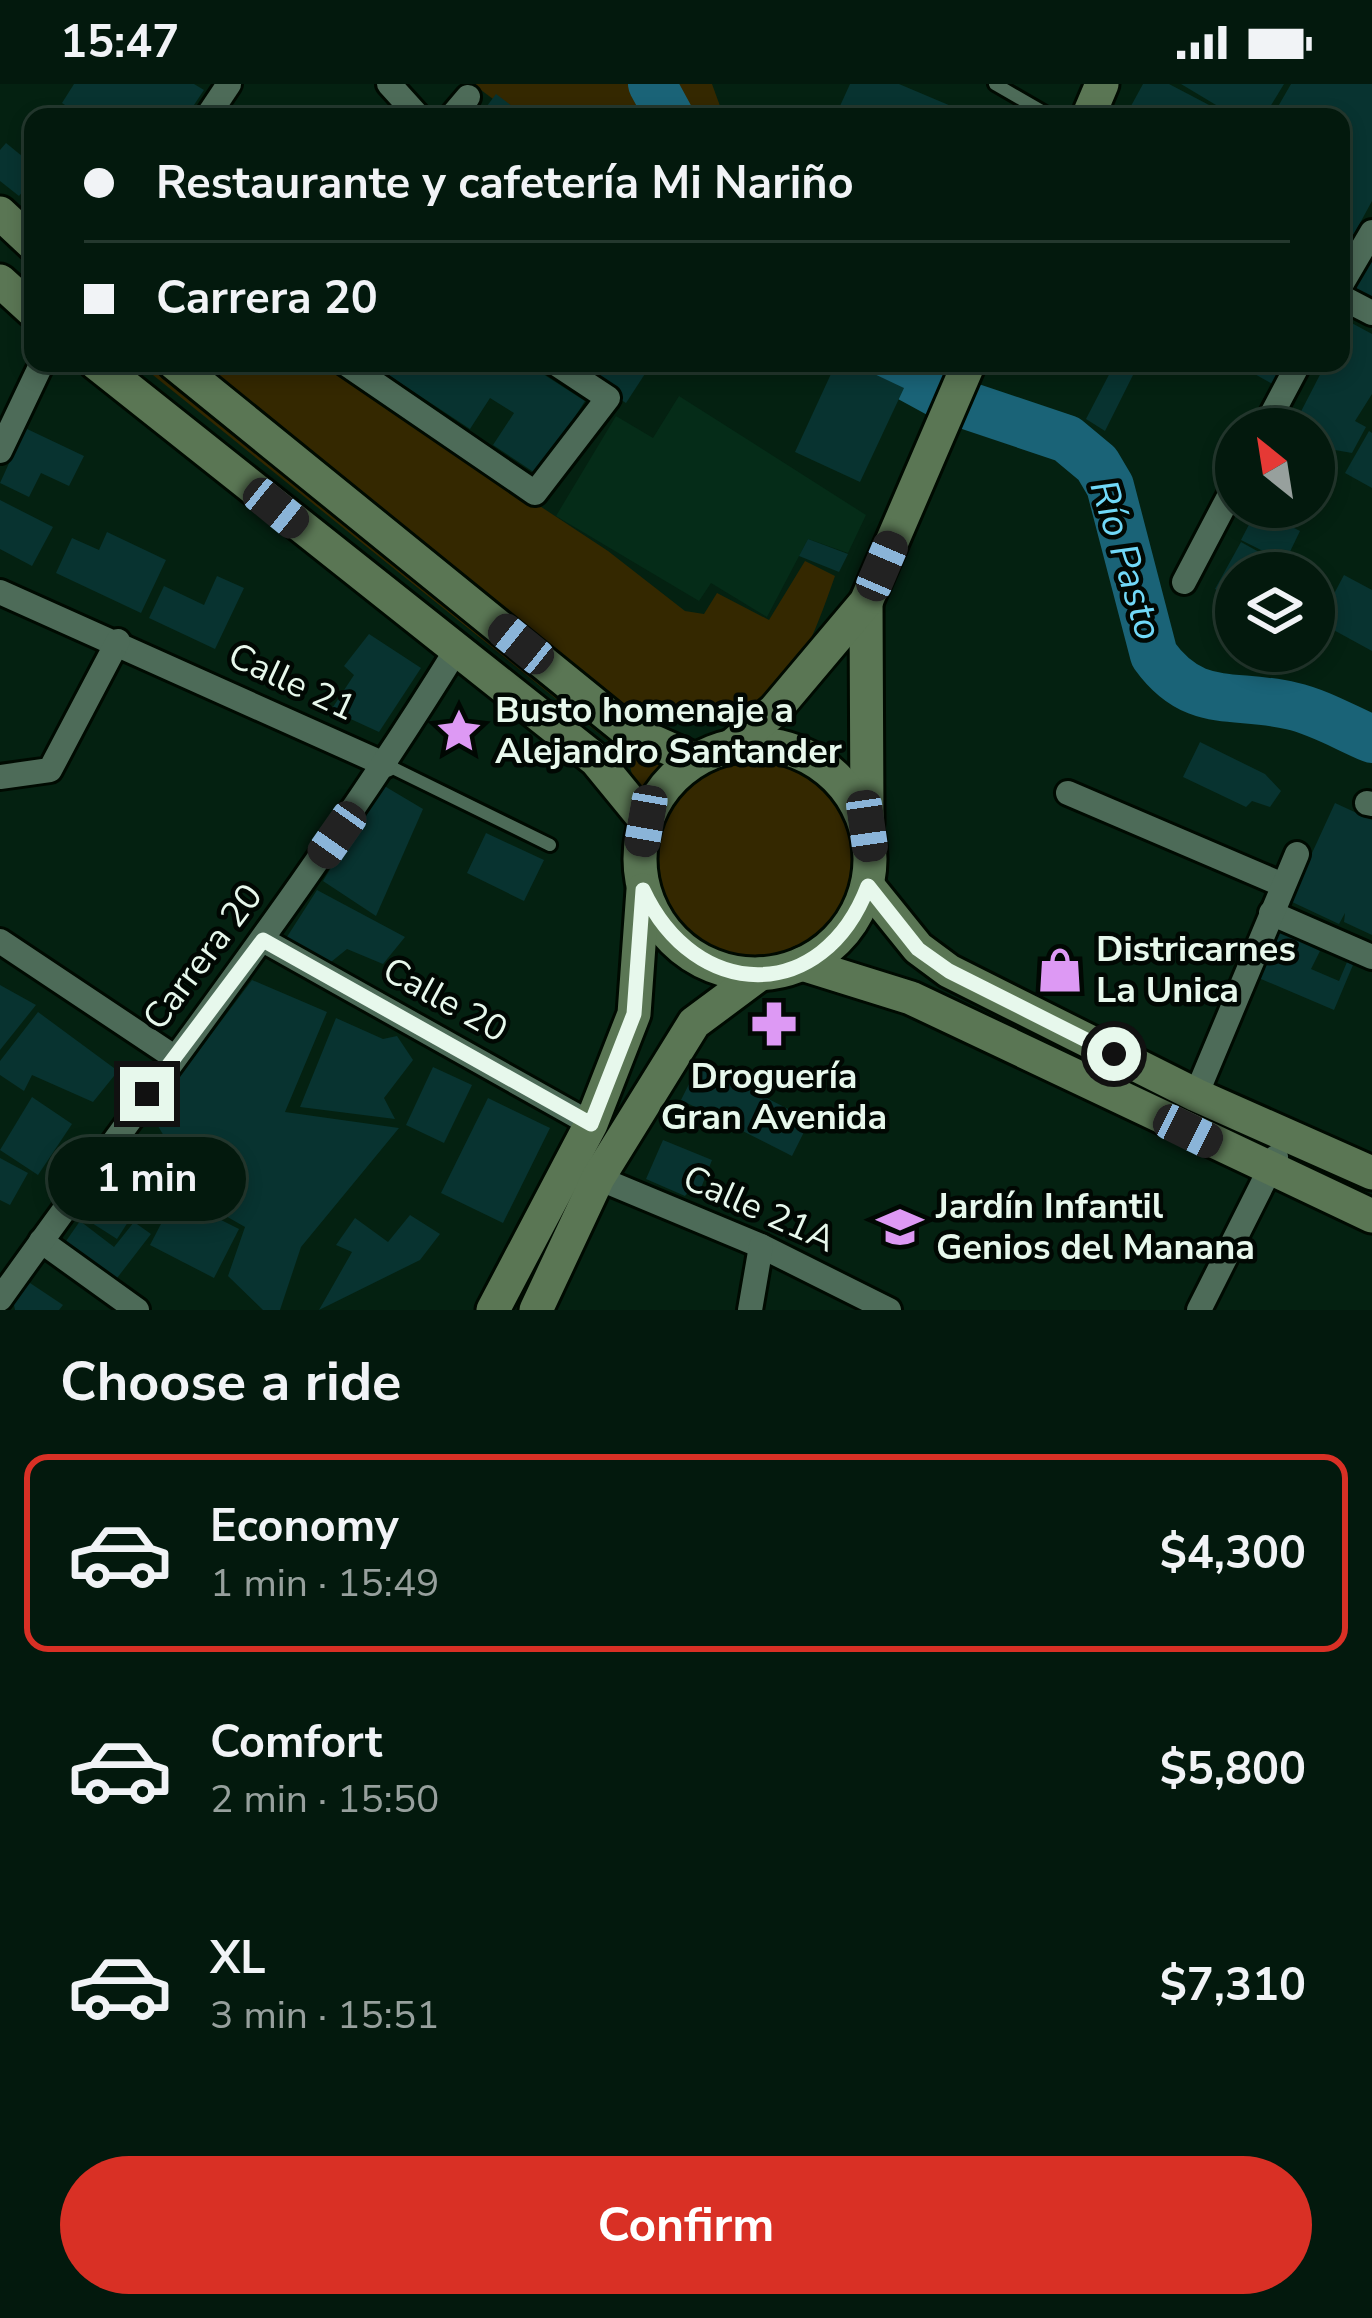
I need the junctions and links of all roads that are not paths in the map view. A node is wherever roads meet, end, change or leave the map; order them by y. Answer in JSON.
{"nodes":[{"id":1,"x":389,"y":84,"type":"edge"},
{"id":2,"x":995,"y":84,"type":"edge"},
{"id":3,"x":468,"y":97,"type":"dead end"},
{"id":4,"x":411,"y":108,"type":"edge"},
{"id":5,"x":459,"y":108,"type":"edge"},
{"id":6,"x":1036,"y":108,"type":"edge"},
{"id":7,"x":1372,"y":232,"type":"edge"},
{"id":8,"x":1350,"y":270,"type":"edge"},
{"id":9,"x":0,"y":281,"type":"edge"},
{"id":10,"x":24,"y":302,"type":"edge"},
{"id":11,"x":38,"y":372,"type":"edge"},
{"id":12,"x":107,"y":372,"type":"edge"},
{"id":13,"x":185,"y":372,"type":"edge"},
{"id":14,"x":358,"y":372,"type":"edge"},
{"id":15,"x":569,"y":372,"type":"edge"},
{"id":16,"x":965,"y":372,"type":"edge"},
{"id":17,"x":1294,"y":372,"type":"edge"},
{"id":18,"x":1275,"y":408,"type":"edge"},
{"id":19,"x":0,"y":451,"type":"edge"},
{"id":20,"x":1215,"y":523,"type":"edge"},
{"id":21,"x":1184,"y":582,"type":"dead end"},
{"id":22,"x":0,"y":592,"type":"edge"},
{"id":23,"x":866,"y":602,"type":"junction"},
{"id":24,"x":118,"y":641,"type":"junction"},
{"id":25,"x":455,"y":652,"type":"junction"},
{"id":26,"x":732,"y":746,"type":"junction"},
{"id":27,"x":695,"y":760,"type":"junction"},
{"id":28,"x":386,"y":765,"type":"junction"},
{"id":29,"x":0,"y":777,"type":"edge"},
{"id":30,"x":1068,"y":794,"type":"dead end"},
{"id":31,"x":646,"y":821,"type":"junction"},
{"id":32,"x":867,"y":826,"type":"junction"},
{"id":33,"x":550,"y":844,"type":"dead end"},
{"id":34,"x":1297,"y":854,"type":"dead end"},
{"id":35,"x":1283,"y":885,"type":"junction"},
{"id":36,"x":868,"y":886,"type":"junction"},
{"id":37,"x":643,"y":890,"type":"junction"},
{"id":38,"x":1271,"y":913,"type":"junction"},
{"id":39,"x":263,"y":940,"type":"junction"},
{"id":40,"x":0,"y":941,"type":"edge"},
{"id":41,"x":1372,"y":957,"type":"edge"},
{"id":42,"x":802,"y":964,"type":"junction"},
{"id":43,"x":760,"y":974,"type":"junction"},
{"id":44,"x":174,"y":1057,"type":"junction"},
{"id":45,"x":1196,"y":1095,"type":"junction"},
{"id":46,"x":591,"y":1124,"type":"junction"},
{"id":47,"x":1289,"y":1137,"type":"junction"},
{"id":48,"x":1267,"y":1169,"type":"junction"},
{"id":49,"x":1372,"y":1173,"type":"edge"},
{"id":50,"x":598,"y":1178,"type":"junction"},
{"id":51,"x":1372,"y":1216,"type":"edge"},
{"id":52,"x":41,"y":1241,"type":"junction"},
{"id":53,"x":761,"y":1246,"type":"junction"},
{"id":54,"x":0,"y":1299,"type":"edge"},
{"id":55,"x":137,"y":1310,"type":"edge"},
{"id":56,"x":494,"y":1310,"type":"edge"},
{"id":57,"x":536,"y":1310,"type":"edge"},
{"id":58,"x":750,"y":1310,"type":"edge"},
{"id":59,"x":889,"y":1310,"type":"edge"},
{"id":60,"x":1199,"y":1310,"type":"edge"}],
"edges":[{"from":1,"to":4,"type":"street"},
{"from":2,"to":6,"type":"lane"},
{"from":3,"to":5,"type":"street"},
{"from":7,"to":8,"type":"street"},
{"from":9,"to":10,"type":"main road"},
{"from":11,"to":19,"type":"street"},
{"from":12,"to":25,"type":"main road"},
{"from":13,"to":27,"type":"main road"},
{"from":14,"to":15,"type":"street"},
{"from":16,"to":23,"type":"main road"},
{"from":17,"to":18,"type":"street"},
{"from":20,"to":21,"type":"street"},
{"from":22,"to":24,"type":"street","name":"Calle 21"},
{"from":23,"to":26,"type":"main road"},
{"from":23,"to":32,"type":"main road"},
{"from":24,"to":28,"type":"street","name":"Calle 21"},
{"from":24,"to":29,"type":"street"},
{"from":25,"to":28,"type":"street","name":"Carrera 20"},
{"from":25,"to":31,"type":"main road"},
{"from":26,"to":27,"type":"main road"},
{"from":26,"to":32,"type":"main road"},
{"from":27,"to":31,"type":"main road"},
{"from":28,"to":33,"type":"lane","name":"Calle 21"},
{"from":28,"to":39,"type":"street","name":"Carrera 20"},
{"from":30,"to":35,"type":"street"},
{"from":31,"to":37,"type":"main road"},
{"from":32,"to":36,"type":"main road"},
{"from":34,"to":35,"type":"street"},
{"from":35,"to":38,"type":"street"},
{"from":36,"to":42,"type":"main road"},
{"from":36,"to":45,"type":"main road"},
{"from":37,"to":43,"type":"main road"},
{"from":37,"to":46,"type":"main road"},
{"from":38,"to":41,"type":"street"},
{"from":38,"to":45,"type":"street"},
{"from":39,"to":44,"type":"street","name":"Carrera 20"},
{"from":39,"to":46,"type":"street","name":"Calle 20"},
{"from":40,"to":44,"type":"street"},
{"from":42,"to":43,"type":"main road"},
{"from":42,"to":48,"type":"main road"},
{"from":43,"to":50,"type":"main road"},
{"from":44,"to":52,"type":"street","name":"Carrera 20"},
{"from":45,"to":47,"type":"main road"},
{"from":46,"to":56,"type":"main road"},
{"from":47,"to":48,"type":"street"},
{"from":47,"to":49,"type":"main road"},
{"from":48,"to":51,"type":"main road"},
{"from":48,"to":60,"type":"street"},
{"from":50,"to":53,"type":"street","name":"Calle 21A"},
{"from":50,"to":57,"type":"main road"},
{"from":52,"to":54,"type":"street","name":"Carrera 20"},
{"from":52,"to":55,"type":"street"},
{"from":53,"to":58,"type":"street"},
{"from":53,"to":59,"type":"street","name":"Calle 21A"}]}
